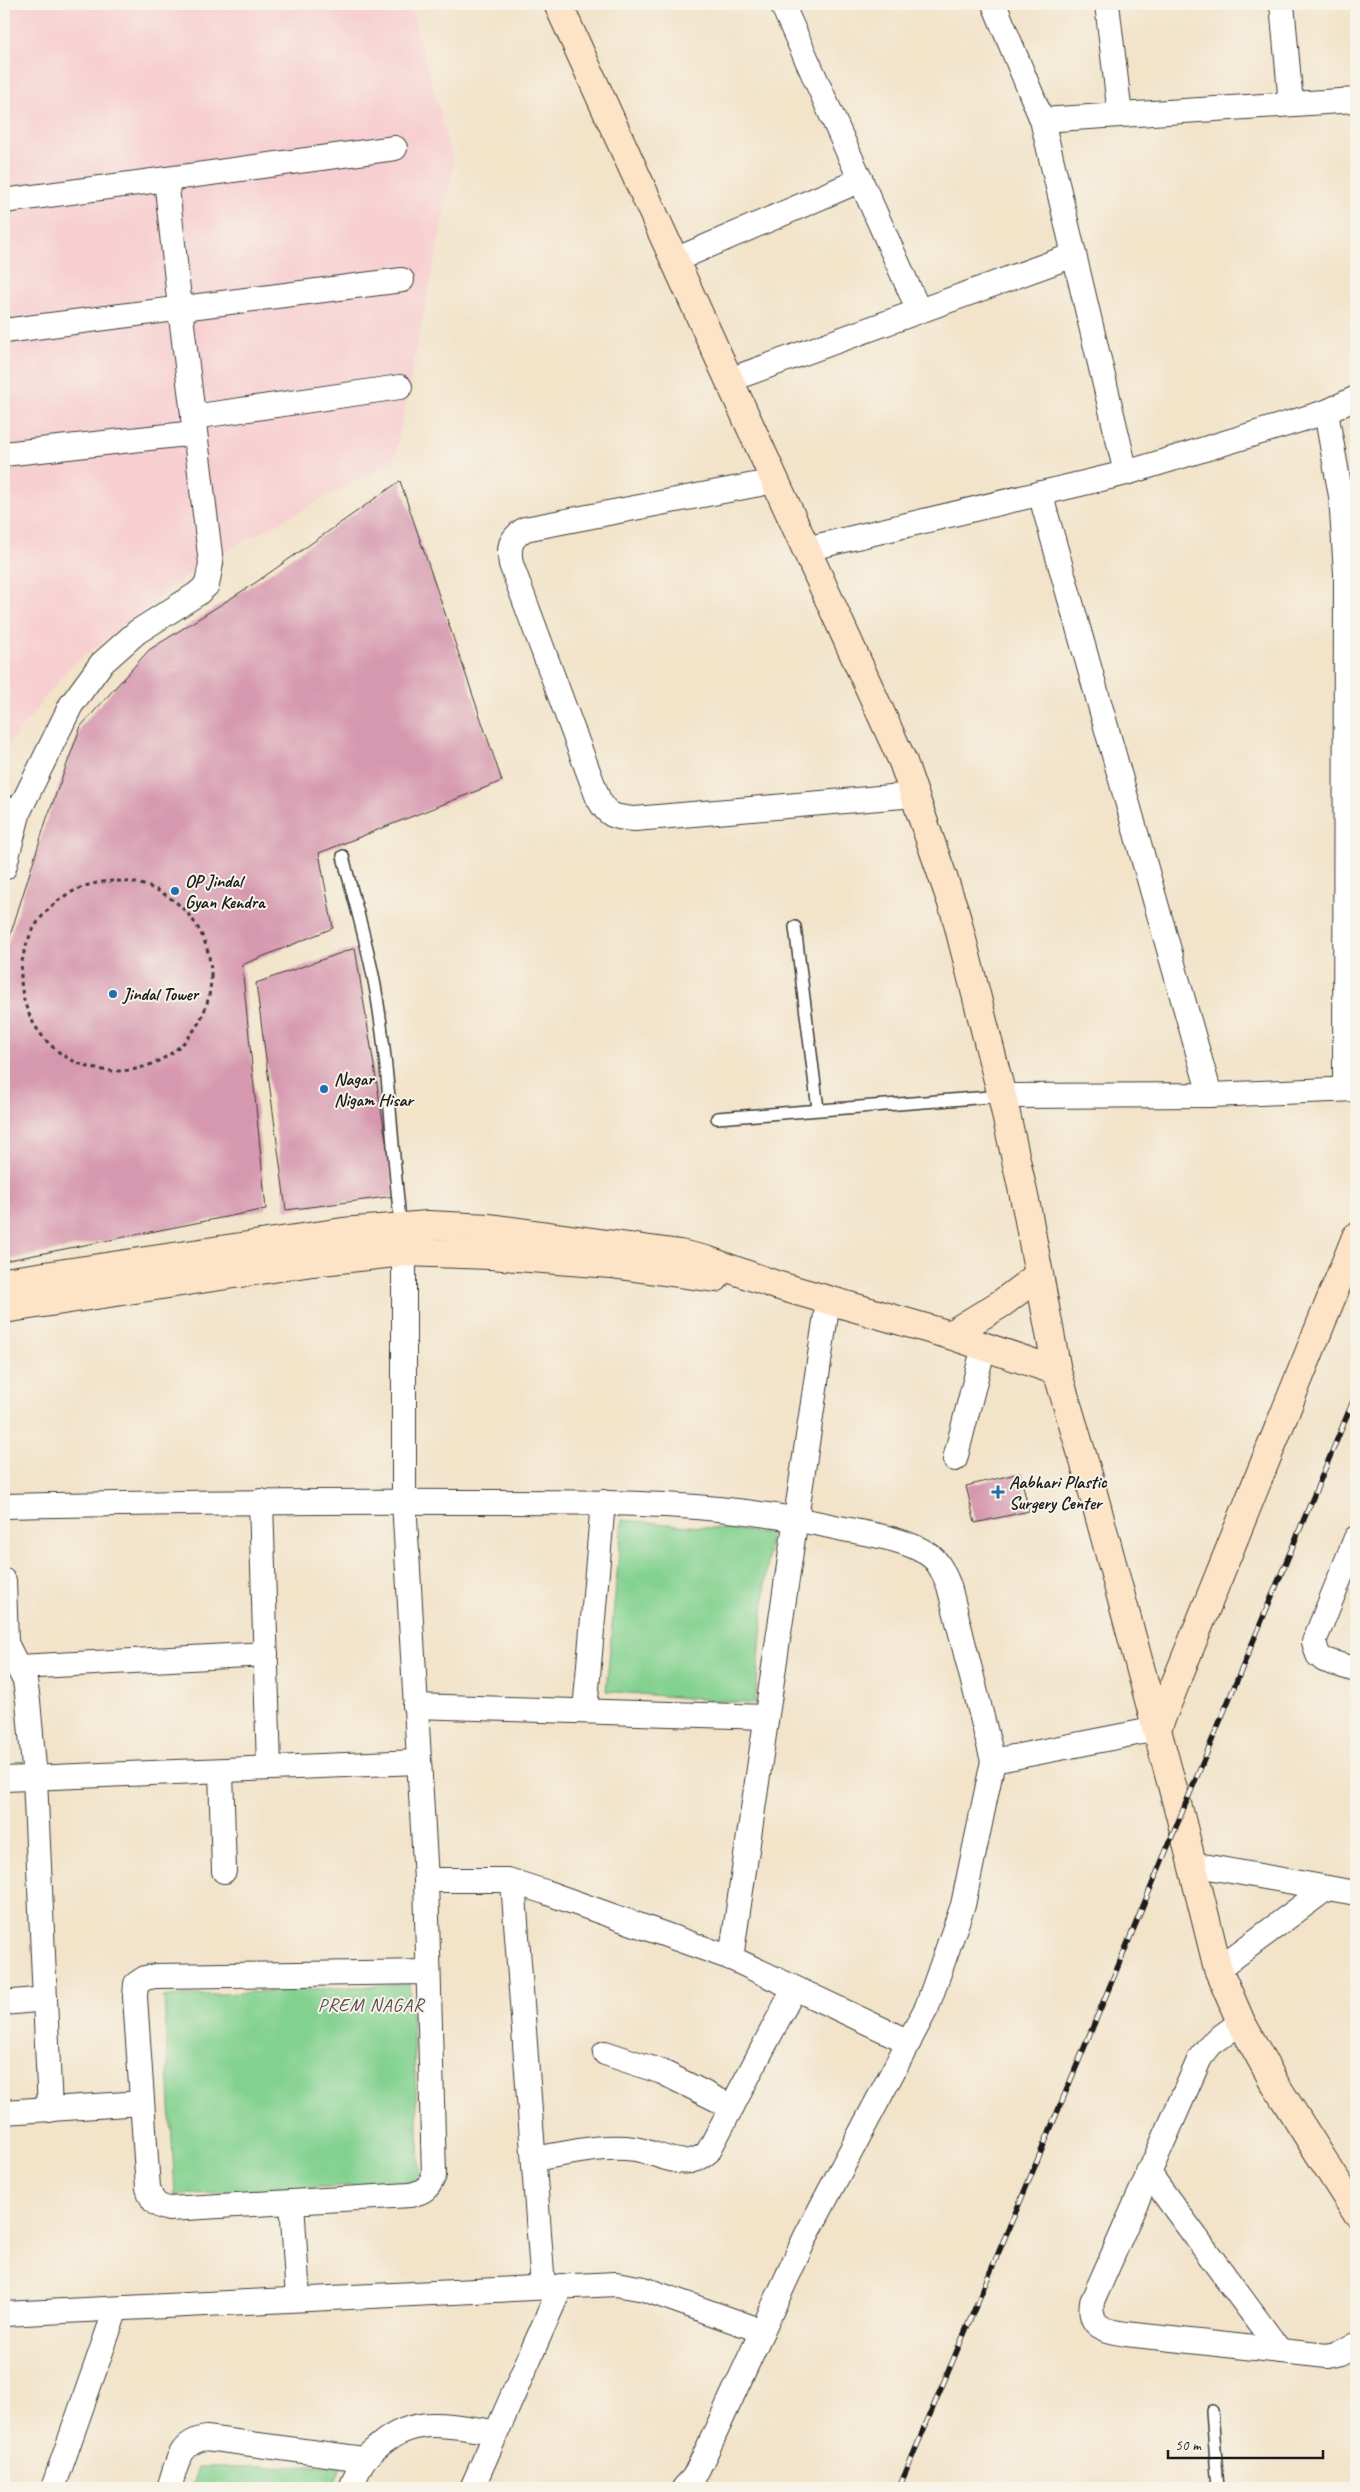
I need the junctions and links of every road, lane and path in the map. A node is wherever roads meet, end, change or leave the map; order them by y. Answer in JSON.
{"nodes":[{"id":1,"x":558,"y":4,"type":"edge"},
{"id":2,"x":782,"y":4,"type":"edge"},
{"id":3,"x":994,"y":4,"type":"edge"},
{"id":4,"x":1108,"y":4,"type":"edge"},
{"id":5,"x":1282,"y":4,"type":"edge"},
{"id":6,"x":1356,"y":100,"type":"edge"},
{"id":7,"x":1291,"y":104,"type":"junction"},
{"id":8,"x":1120,"y":115,"type":"junction"},
{"id":9,"x":1042,"y":120,"type":"junction"},
{"id":10,"x":395,"y":148,"type":"dead end"},
{"id":11,"x":166,"y":179,"type":"junction"},
{"id":12,"x":861,"y":180,"type":"junction"},
{"id":13,"x":4,"y":202,"type":"edge"},
{"id":14,"x":1074,"y":255,"type":"junction"},
{"id":15,"x":675,"y":260,"type":"junction"},
{"id":16,"x":402,"y":280,"type":"dead end"},
{"id":17,"x":180,"y":308,"type":"junction"},
{"id":18,"x":919,"y":312,"type":"junction"},
{"id":19,"x":4,"y":331,"type":"edge"},
{"id":20,"x":729,"y":380,"type":"junction"},
{"id":21,"x":400,"y":387,"type":"dead end"},
{"id":22,"x":1356,"y":398,"type":"edge"},
{"id":23,"x":1326,"y":412,"type":"junction"},
{"id":24,"x":194,"y":425,"type":"junction"},
{"id":25,"x":4,"y":454,"type":"edge"},
{"id":26,"x":1126,"y":473,"type":"junction"},
{"id":27,"x":775,"y":481,"type":"junction"},
{"id":28,"x":1040,"y":493,"type":"junction"},
{"id":29,"x":806,"y":549,"type":"junction"},
{"id":30,"x":914,"y":795,"type":"junction"},
{"id":31,"x":12,"y":805,"type":"edge"},
{"id":32,"x":1351,"y":850,"type":"edge"},
{"id":33,"x":343,"y":856,"type":"dead end"},
{"id":34,"x":4,"y":868,"type":"edge"},
{"id":35,"x":795,"y":927,"type":"dead end"},
{"id":36,"x":22,"y":995,"type":"joint"},
{"id":37,"x":1350,"y":1089,"type":"edge"},
{"id":38,"x":1210,"y":1095,"type":"junction"},
{"id":39,"x":1002,"y":1096,"type":"junction"},
{"id":40,"x":818,"y":1109,"type":"junction"},
{"id":41,"x":717,"y":1118,"type":"dead end"},
{"id":42,"x":1356,"y":1237,"type":"edge"},
{"id":43,"x":403,"y":1239,"type":"junction"},
{"id":44,"x":1039,"y":1275,"type":"junction"},
{"id":45,"x":4,"y":1282,"type":"edge"},
{"id":46,"x":828,"y":1301,"type":"junction"},
{"id":47,"x":4,"y":1309,"type":"edge"},
{"id":48,"x":950,"y":1335,"type":"junction"},
{"id":49,"x":984,"y":1346,"type":"junction"},
{"id":50,"x":1057,"y":1370,"type":"junction"},
{"id":51,"x":955,"y":1458,"type":"dead end"},
{"id":52,"x":261,"y":1501,"type":"junction"},
{"id":53,"x":404,"y":1501,"type":"junction"},
{"id":54,"x":603,"y":1502,"type":"junction"},
{"id":55,"x":4,"y":1506,"type":"edge"},
{"id":56,"x":796,"y":1518,"type":"junction"},
{"id":57,"x":1356,"y":1538,"type":"edge"},
{"id":58,"x":4,"y":1581,"type":"edge"},
{"id":59,"x":266,"y":1654,"type":"junction"},
{"id":60,"x":18,"y":1667,"type":"junction"},
{"id":61,"x":1356,"y":1670,"type":"edge"},
{"id":62,"x":415,"y":1706,"type":"junction"},
{"id":63,"x":585,"y":1711,"type":"junction"},
{"id":64,"x":766,"y":1717,"type":"junction"},
{"id":65,"x":1157,"y":1729,"type":"junction"},
{"id":66,"x":993,"y":1761,"type":"junction"},
{"id":67,"x":418,"y":1762,"type":"junction"},
{"id":68,"x":269,"y":1768,"type":"junction"},
{"id":69,"x":221,"y":1770,"type":"junction"},
{"id":70,"x":35,"y":1778,"type":"junction"},
{"id":71,"x":4,"y":1779,"type":"edge"},
{"id":72,"x":1192,"y":1864,"type":"junction"},
{"id":73,"x":224,"y":1872,"type":"dead end"},
{"id":74,"x":426,"y":1880,"type":"junction"},
{"id":75,"x":513,"y":1882,"type":"junction"},
{"id":76,"x":1327,"y":1888,"type":"junction"},
{"id":77,"x":1356,"y":1893,"type":"edge"},
{"id":78,"x":731,"y":1958,"type":"junction"},
{"id":79,"x":1218,"y":1969,"type":"junction"},
{"id":80,"x":428,"y":1972,"type":"junction"},
{"id":81,"x":794,"y":1989,"type":"junction"},
{"id":82,"x":45,"y":1999,"type":"junction"},
{"id":83,"x":4,"y":2003,"type":"edge"},
{"id":84,"x":1241,"y":2022,"type":"junction"},
{"id":85,"x":909,"y":2042,"type":"junction"},
{"id":86,"x":605,"y":2053,"type":"dead end"},
{"id":87,"x":142,"y":2103,"type":"junction"},
{"id":88,"x":732,"y":2107,"type":"junction"},
{"id":89,"x":50,"y":2110,"type":"junction"},
{"id":90,"x":4,"y":2112,"type":"edge"},
{"id":91,"x":534,"y":2159,"type":"junction"},
{"id":92,"x":1148,"y":2172,"type":"junction"},
{"id":93,"x":292,"y":2202,"type":"junction"},
{"id":94,"x":1356,"y":2212,"type":"edge"},
{"id":95,"x":552,"y":2286,"type":"junction"},
{"id":96,"x":298,"y":2299,"type":"junction"},
{"id":97,"x":116,"y":2309,"type":"junction"},
{"id":98,"x":4,"y":2314,"type":"edge"},
{"id":99,"x":762,"y":2331,"type":"junction"},
{"id":100,"x":1356,"y":2344,"type":"edge"},
{"id":101,"x":1280,"y":2351,"type":"junction"},
{"id":102,"x":1212,"y":2411,"type":"dead end"},
{"id":103,"x":496,"y":2432,"type":"junction"},
{"id":104,"x":364,"y":2459,"type":"junction"},
{"id":105,"x":53,"y":2488,"type":"edge"},
{"id":106,"x":169,"y":2488,"type":"edge"},
{"id":107,"x":351,"y":2488,"type":"edge"},
{"id":108,"x":472,"y":2488,"type":"edge"},
{"id":109,"x":684,"y":2488,"type":"edge"},
{"id":110,"x":1218,"y":2488,"type":"edge"}],
"edges":[{"from":1,"to":15,"type":"main road"},
{"from":2,"to":12,"type":"street"},
{"from":3,"to":9,"type":"street"},
{"from":4,"to":8,"type":"street"},
{"from":5,"to":7,"type":"street"},
{"from":6,"to":7,"type":"street"},
{"from":7,"to":8,"type":"street"},
{"from":8,"to":9,"type":"street"},
{"from":9,"to":14,"type":"street"},
{"from":10,"to":11,"type":"street"},
{"from":11,"to":13,"type":"street"},
{"from":11,"to":17,"type":"street"},
{"from":12,"to":15,"type":"street"},
{"from":12,"to":18,"type":"street"},
{"from":14,"to":18,"type":"street"},
{"from":14,"to":26,"type":"street"},
{"from":15,"to":20,"type":"main road"},
{"from":16,"to":17,"type":"street"},
{"from":17,"to":19,"type":"street"},
{"from":17,"to":24,"type":"street"},
{"from":18,"to":20,"type":"street"},
{"from":20,"to":27,"type":"main road"},
{"from":21,"to":24,"type":"street"},
{"from":22,"to":23,"type":"street"},
{"from":23,"to":26,"type":"street"},
{"from":23,"to":32,"type":"street"},
{"from":24,"to":25,"type":"street"},
{"from":24,"to":31,"type":"street"},
{"from":26,"to":28,"type":"street"},
{"from":27,"to":29,"type":"main road"},
{"from":27,"to":30,"type":"street"},
{"from":28,"to":29,"type":"street"},
{"from":28,"to":38,"type":"street"},
{"from":29,"to":30,"type":"main road"},
{"from":30,"to":39,"type":"main road"},
{"from":31,"to":34,"type":"street"},
{"from":32,"to":37,"type":"street"},
{"from":33,"to":43,"type":"lane"},
{"from":35,"to":40,"type":"lane"},
{"from":36,"to":36,"type":"path"},
{"from":37,"to":38,"type":"street"},
{"from":38,"to":39,"type":"street"},
{"from":39,"to":40,"type":"lane"},
{"from":39,"to":44,"type":"main road"},
{"from":40,"to":41,"type":"lane"},
{"from":42,"to":65,"type":"main road"},
{"from":43,"to":45,"type":"main road"},
{"from":43,"to":46,"type":"main road"},
{"from":43,"to":47,"type":"main road"},
{"from":43,"to":53,"type":"street"},
{"from":44,"to":48,"type":"main road"},
{"from":44,"to":50,"type":"main road"},
{"from":46,"to":48,"type":"main road"},
{"from":46,"to":56,"type":"street"},
{"from":48,"to":49,"type":"main road"},
{"from":49,"to":50,"type":"main road"},
{"from":49,"to":51,"type":"street"},
{"from":50,"to":65,"type":"main road"},
{"from":52,"to":53,"type":"street"},
{"from":52,"to":55,"type":"street"},
{"from":52,"to":59,"type":"street"},
{"from":53,"to":54,"type":"street"},
{"from":53,"to":62,"type":"street"},
{"from":54,"to":56,"type":"street"},
{"from":54,"to":63,"type":"street"},
{"from":56,"to":64,"type":"street"},
{"from":56,"to":66,"type":"street"},
{"from":57,"to":61,"type":"street"},
{"from":58,"to":60,"type":"street"},
{"from":59,"to":60,"type":"street"},
{"from":59,"to":68,"type":"street"},
{"from":60,"to":70,"type":"street"},
{"from":62,"to":63,"type":"street"},
{"from":62,"to":67,"type":"street"},
{"from":63,"to":64,"type":"street"},
{"from":64,"to":78,"type":"street"},
{"from":65,"to":66,"type":"street"},
{"from":65,"to":72,"type":"main road"},
{"from":66,"to":85,"type":"street"},
{"from":67,"to":68,"type":"street"},
{"from":67,"to":74,"type":"street"},
{"from":68,"to":69,"type":"street"},
{"from":69,"to":70,"type":"street"},
{"from":69,"to":73,"type":"street"},
{"from":70,"to":71,"type":"street"},
{"from":70,"to":82,"type":"street"},
{"from":72,"to":76,"type":"street"},
{"from":72,"to":79,"type":"main road"},
{"from":74,"to":75,"type":"street"},
{"from":74,"to":80,"type":"street"},
{"from":75,"to":78,"type":"street"},
{"from":75,"to":91,"type":"street"},
{"from":76,"to":77,"type":"street"},
{"from":76,"to":79,"type":"street"},
{"from":78,"to":81,"type":"street"},
{"from":79,"to":84,"type":"main road"},
{"from":80,"to":87,"type":"street"},
{"from":80,"to":93,"type":"street"},
{"from":81,"to":85,"type":"street"},
{"from":81,"to":88,"type":"street"},
{"from":82,"to":83,"type":"street"},
{"from":82,"to":89,"type":"street"},
{"from":84,"to":92,"type":"street"},
{"from":84,"to":94,"type":"main road"},
{"from":85,"to":99,"type":"street"},
{"from":86,"to":88,"type":"street"},
{"from":87,"to":89,"type":"street"},
{"from":87,"to":93,"type":"street"},
{"from":88,"to":91,"type":"street"},
{"from":89,"to":90,"type":"street"},
{"from":91,"to":95,"type":"street"},
{"from":92,"to":101,"type":"street"},
{"from":92,"to":101,"type":"street"},
{"from":93,"to":96,"type":"street"},
{"from":95,"to":96,"type":"street"},
{"from":95,"to":99,"type":"street"},
{"from":95,"to":103,"type":"street"},
{"from":96,"to":97,"type":"street"},
{"from":97,"to":98,"type":"street"},
{"from":97,"to":105,"type":"street"},
{"from":99,"to":109,"type":"street"},
{"from":100,"to":101,"type":"street"},
{"from":102,"to":110,"type":"lane"},
{"from":103,"to":104,"type":"street"},
{"from":103,"to":108,"type":"street"},
{"from":104,"to":106,"type":"street"},
{"from":104,"to":107,"type":"street"}]}
